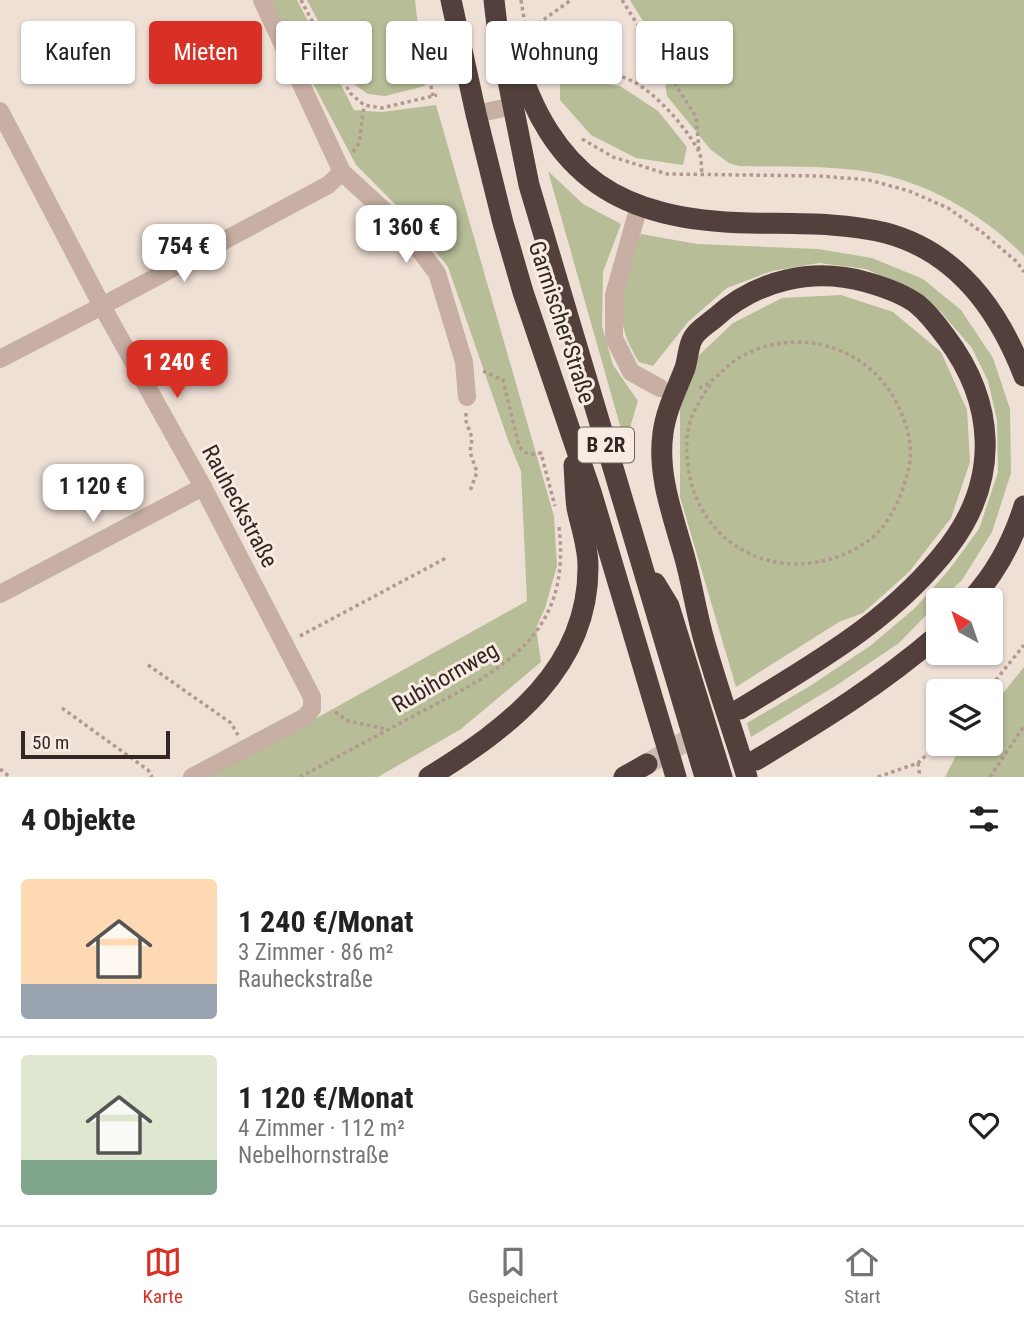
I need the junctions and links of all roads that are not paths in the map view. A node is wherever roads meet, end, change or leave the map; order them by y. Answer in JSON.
{"nodes":[{"id":1,"x":262,"y":0,"type":"edge"},
{"id":2,"x":452,"y":0,"type":"edge"},
{"id":3,"x":494,"y":0,"type":"edge"},
{"id":4,"x":496,"y":21,"type":"edge"},
{"id":5,"x":509,"y":84,"type":"edge"},
{"id":6,"x":525,"y":84,"type":"edge"},
{"id":7,"x":513,"y":106,"type":"junction"},
{"id":8,"x":0,"y":111,"type":"edge"},
{"id":9,"x":476,"y":114,"type":"junction"},
{"id":10,"x":342,"y":172,"type":"junction"},
{"id":11,"x":639,"y":206,"type":"junction"},
{"id":12,"x":102,"y":306,"type":"junction"},
{"id":13,"x":0,"y":359,"type":"edge"},
{"id":14,"x":1024,"y":376,"type":"edge"},
{"id":15,"x":660,"y":388,"type":"dead end"},
{"id":16,"x":467,"y":397,"type":"road end"},
{"id":17,"x":571,"y":432,"type":"junction"},
{"id":18,"x":203,"y":487,"type":"junction"},
{"id":19,"x":1024,"y":506,"type":"edge"},
{"id":20,"x":639,"y":554,"type":"junction"},
{"id":21,"x":982,"y":588,"type":"edge"},
{"id":22,"x":0,"y":594,"type":"edge"},
{"id":23,"x":926,"y":646,"type":"edge"},
{"id":24,"x":674,"y":649,"type":"junction"},
{"id":25,"x":740,"y":709,"type":"dead end"},
{"id":26,"x":647,"y":764,"type":"tunnel mouth"},
{"id":27,"x":751,"y":769,"type":"edge"},
{"id":28,"x":192,"y":777,"type":"edge"},
{"id":29,"x":429,"y":777,"type":"edge"},
{"id":30,"x":624,"y":777,"type":"edge"},
{"id":31,"x":676,"y":777,"type":"edge"},
{"id":32,"x":705,"y":777,"type":"edge"},
{"id":33,"x":722,"y":777,"type":"edge"}],
"edges":[{"from":1,"to":10,"type":"street"},
{"from":2,"to":9,"type":"highway","name":"Garmischer Straße","number":"B 2R"},
{"from":3,"to":4,"type":"highway","name":"Garmischer Straße","number":"B 2R"},
{"from":5,"to":7,"type":"highway","name":"Garmischer Straße","number":"B 2R"},
{"from":6,"to":11,"type":"highway"},
{"from":7,"to":9,"type":"street"},
{"from":7,"to":20,"type":"highway","name":"Garmischer Straße","number":"B 2R"},
{"from":8,"to":12,"type":"street","name":"Rauheckstraße"},
{"from":9,"to":17,"type":"highway","name":"Garmischer Straße","number":"B 2R"},
{"from":10,"to":12,"type":"street"},
{"from":10,"to":16,"type":"street"},
{"from":11,"to":14,"type":"highway"},
{"from":11,"to":15,"type":"street"},
{"from":12,"to":13,"type":"street"},
{"from":12,"to":18,"type":"street","name":"Rauheckstraße"},
{"from":17,"to":29,"type":"highway"},
{"from":17,"to":31,"type":"highway","name":"Garmischer Straße","number":"B 2R"},
{"from":18,"to":22,"type":"street"},
{"from":18,"to":28,"type":"street","name":"Rauheckstraße"},
{"from":19,"to":21,"type":"highway"},
{"from":20,"to":24,"type":"highway","name":"Garmischer Straße","number":"B 2R"},
{"from":20,"to":24,"type":"highway","number":"B 2R"},
{"from":23,"to":27,"type":"highway"},
{"from":24,"to":32,"type":"highway","name":"Garmischer Straße","number":"B 2R"},
{"from":24,"to":33,"type":"highway"},
{"from":25,"to":27,"type":"highway"},
{"from":26,"to":30,"type":"highway"}]}
